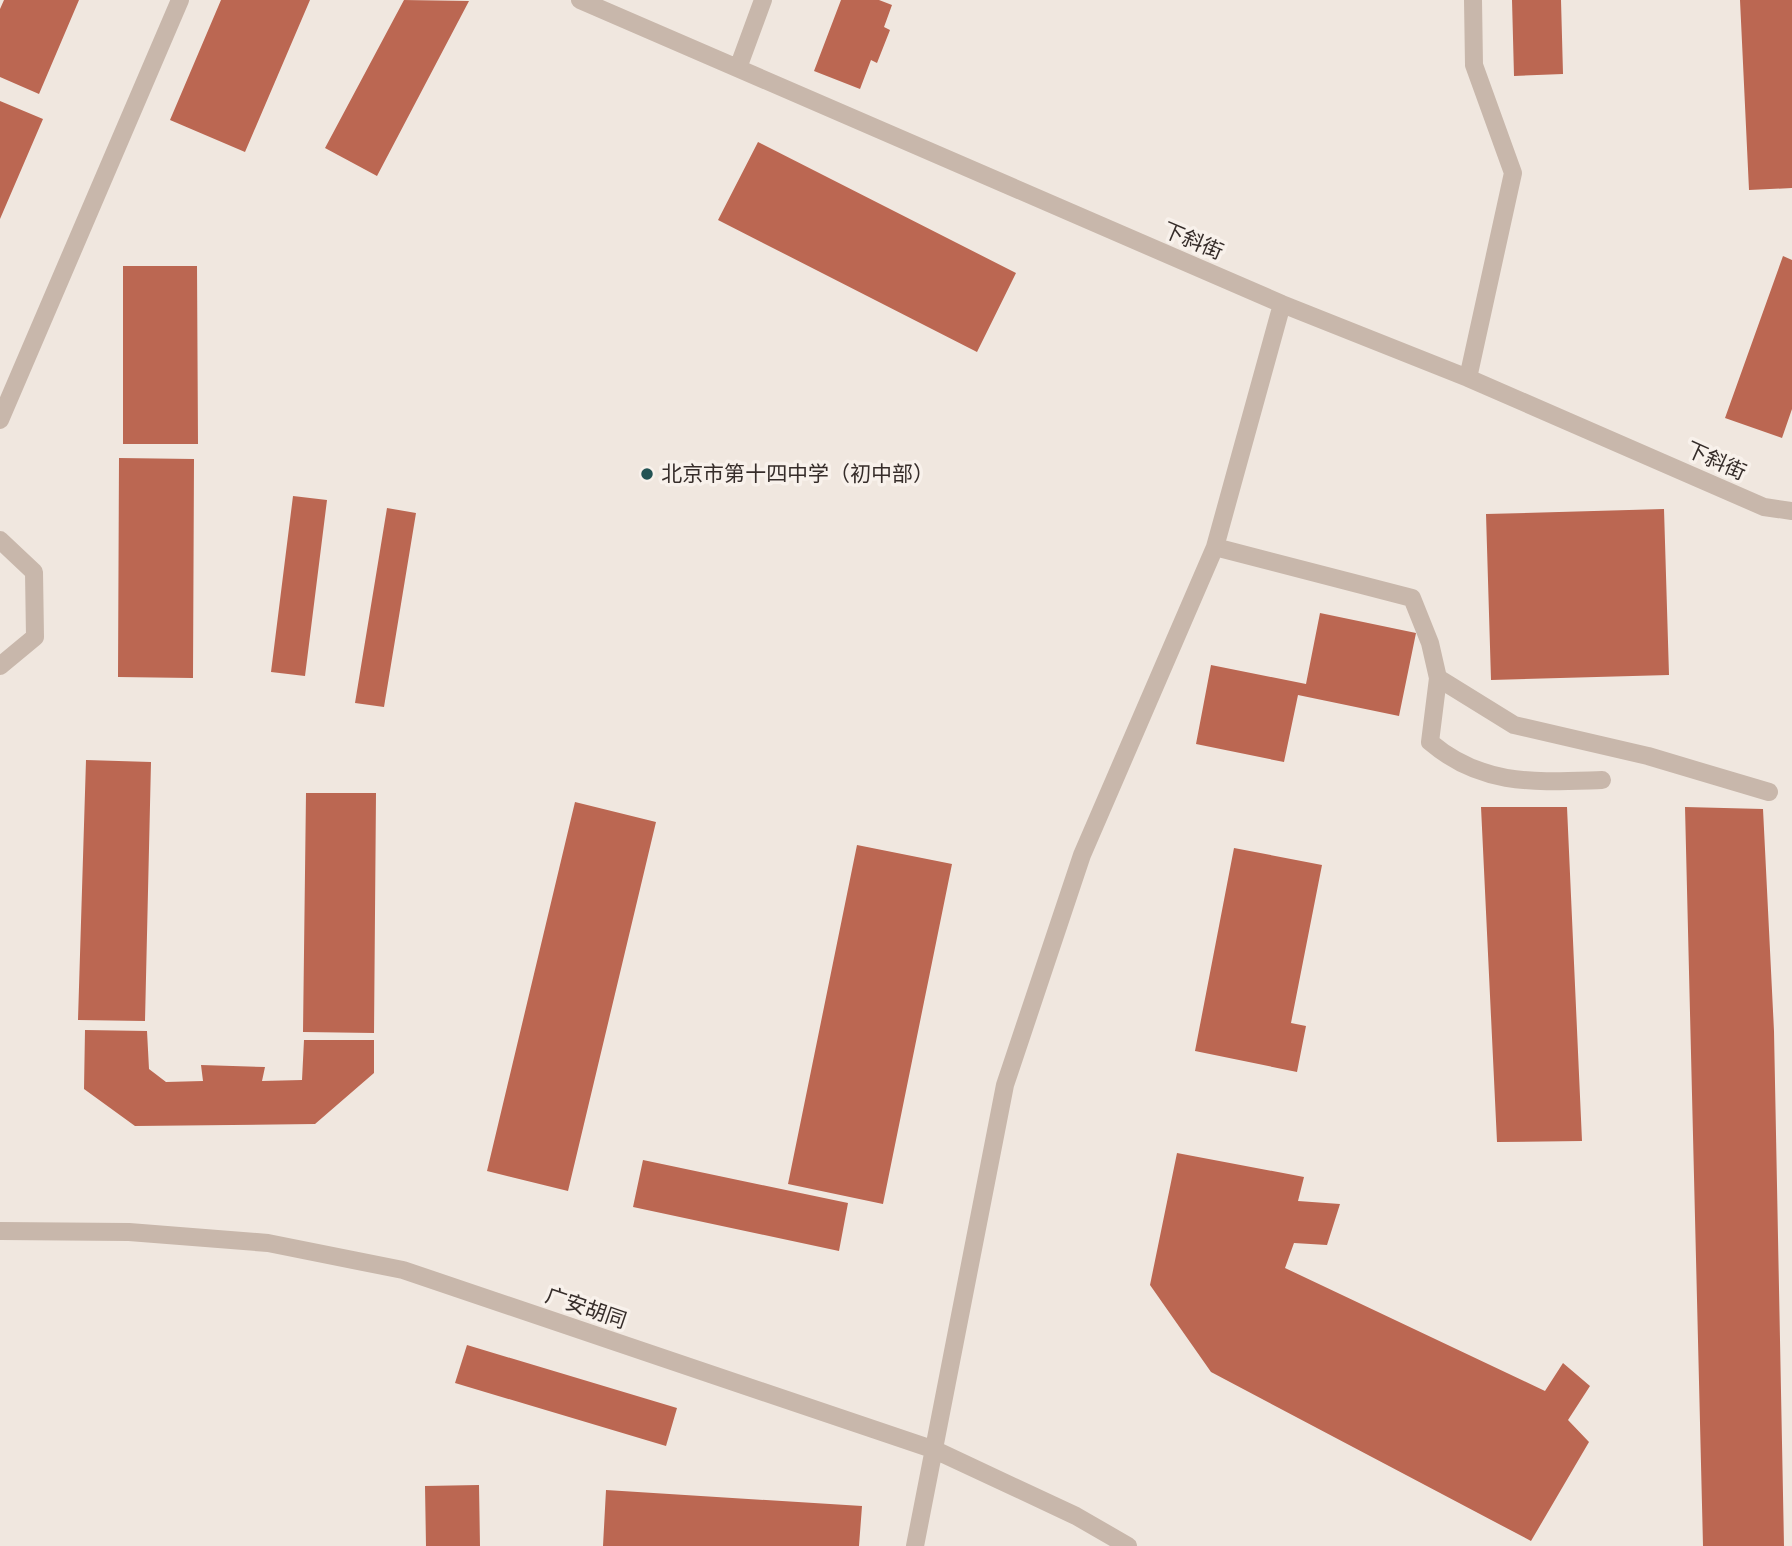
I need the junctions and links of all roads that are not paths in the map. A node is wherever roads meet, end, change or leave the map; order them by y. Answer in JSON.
{"nodes":[{"id":1,"x":180,"y":0,"type":"edge"},
{"id":2,"x":580,"y":0,"type":"edge"},
{"id":3,"x":763,"y":0,"type":"edge"},
{"id":4,"x":1473,"y":0,"type":"edge"},
{"id":5,"x":738,"y":68,"type":"junction"},
{"id":6,"x":1282,"y":304,"type":"junction"},
{"id":7,"x":1468,"y":378,"type":"junction"},
{"id":8,"x":0,"y":420,"type":"edge"},
{"id":9,"x":1792,"y":511,"type":"edge"},
{"id":10,"x":0,"y":540,"type":"edge"},
{"id":11,"x":1215,"y":547,"type":"junction"},
{"id":12,"x":0,"y":666,"type":"edge"},
{"id":13,"x":1438,"y":678,"type":"junction"},
{"id":14,"x":1602,"y":780,"type":"dead end"},
{"id":15,"x":1769,"y":792,"type":"dead end"},
{"id":16,"x":0,"y":1231,"type":"edge"},
{"id":17,"x":935,"y":1450,"type":"junction"},
{"id":18,"x":915,"y":1546,"type":"edge"},
{"id":19,"x":1128,"y":1546,"type":"edge"}],
"edges":[{"from":1,"to":8,"type":"street"},
{"from":2,"to":5,"type":"street","name":"下斜街"},
{"from":3,"to":5,"type":"street"},
{"from":4,"to":7,"type":"street"},
{"from":5,"to":6,"type":"street","name":"下斜街"},
{"from":6,"to":7,"type":"street","name":"下斜街"},
{"from":6,"to":11,"type":"street"},
{"from":7,"to":9,"type":"street","name":"下斜街"},
{"from":10,"to":12,"type":"street"},
{"from":11,"to":13,"type":"street"},
{"from":11,"to":17,"type":"street"},
{"from":13,"to":14,"type":"street"},
{"from":13,"to":15,"type":"street"},
{"from":16,"to":17,"type":"street","name":"广安胡同"},
{"from":17,"to":18,"type":"street"},
{"from":17,"to":19,"type":"street","name":"广安胡同"}]}
